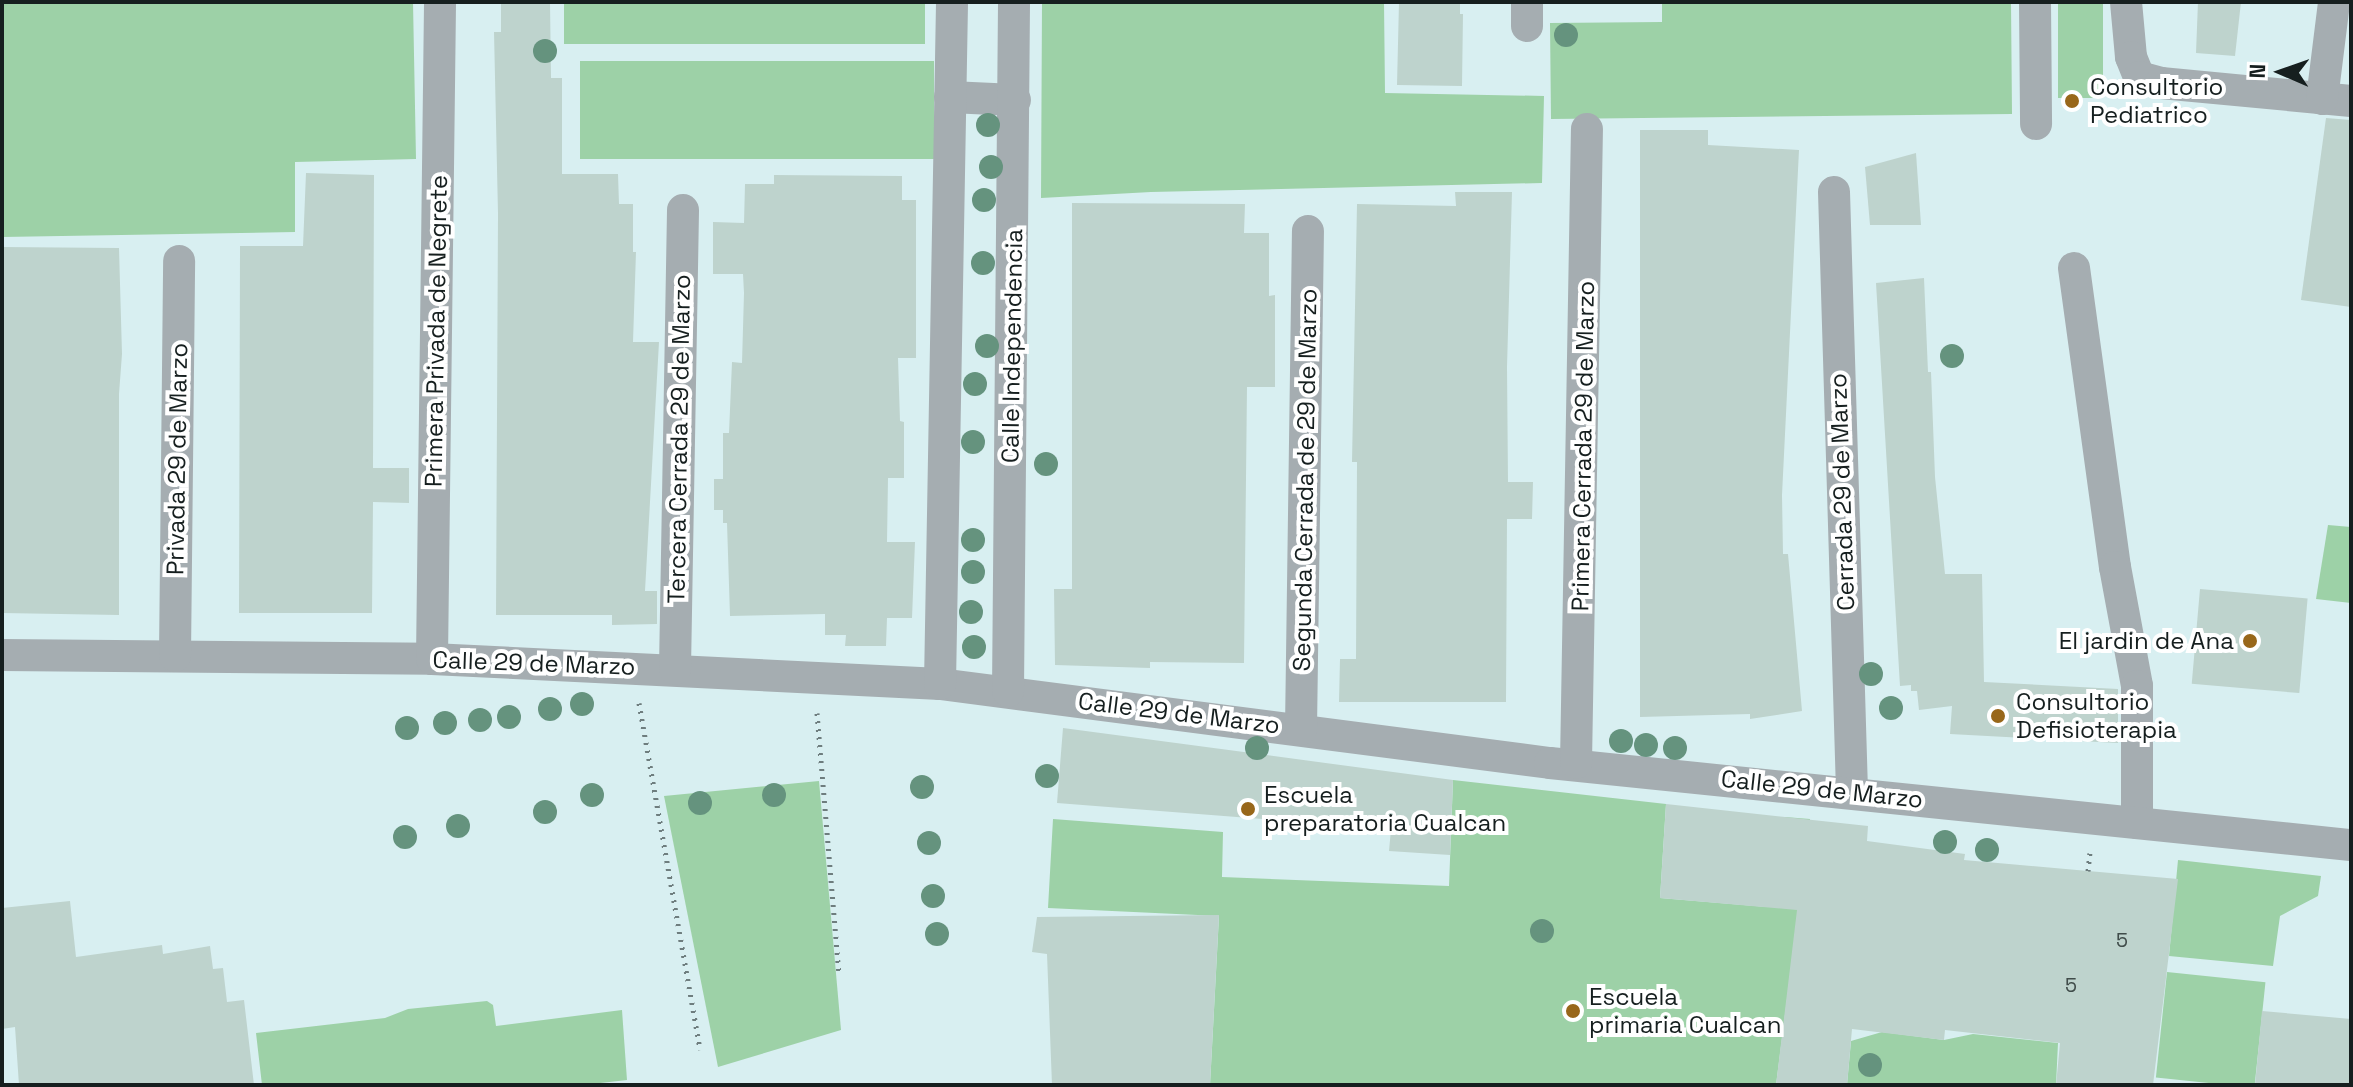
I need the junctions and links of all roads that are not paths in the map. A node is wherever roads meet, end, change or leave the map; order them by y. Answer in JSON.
{"nodes":[{"id":1,"x":440,"y":2,"type":"edge"},
{"id":2,"x":952,"y":2,"type":"edge"},
{"id":3,"x":1014,"y":2,"type":"edge"},
{"id":4,"x":2035,"y":2,"type":"edge"},
{"id":5,"x":2126,"y":2,"type":"edge"},
{"id":6,"x":2334,"y":2,"type":"edge"},
{"id":7,"x":950,"y":97,"type":"junction"},
{"id":8,"x":1015,"y":100,"type":"junction"},
{"id":9,"x":2337,"y":100,"type":"edge"},
{"id":10,"x":2036,"y":124,"type":"dead end"},
{"id":11,"x":1587,"y":129,"type":"dead end"},
{"id":12,"x":1834,"y":192,"type":"dead end"},
{"id":13,"x":683,"y":210,"type":"dead end"},
{"id":14,"x":1308,"y":231,"type":"dead end"},
{"id":15,"x":179,"y":261,"type":"dead end"},
{"id":16,"x":2074,"y":268,"type":"dead end"},
{"id":17,"x":2,"y":655,"type":"edge"},
{"id":18,"x":175,"y":656,"type":"junction"},
{"id":19,"x":432,"y":659,"type":"junction"},
{"id":20,"x":675,"y":669,"type":"junction"},
{"id":21,"x":940,"y":684,"type":"junction"},
{"id":22,"x":1008,"y":691,"type":"junction"},
{"id":23,"x":1301,"y":729,"type":"junction"},
{"id":24,"x":1576,"y":763,"type":"junction"},
{"id":25,"x":1852,"y":792,"type":"junction"},
{"id":26,"x":2137,"y":823,"type":"junction"},
{"id":27,"x":2351,"y":845,"type":"edge"}],
"edges":[{"from":1,"to":19,"type":"street","name":"Primera Privada de Negrete"},
{"from":2,"to":7,"type":"street"},
{"from":3,"to":8,"type":"street","name":"Calle Independencia"},
{"from":4,"to":10,"type":"street"},
{"from":5,"to":9,"type":"street"},
{"from":6,"to":9,"type":"street"},
{"from":7,"to":8,"type":"street"},
{"from":7,"to":21,"type":"street"},
{"from":8,"to":22,"type":"street","name":"Calle Independencia"},
{"from":11,"to":24,"type":"street","name":"Primera Cerrada 29 de Marzo"},
{"from":12,"to":25,"type":"street","name":"Cerrada 29 de Marzo"},
{"from":13,"to":20,"type":"street","name":"Tercera Cerrada 29 de Marzo"},
{"from":14,"to":23,"type":"street","name":"Segunda Cerrada de 29 de Marzo"},
{"from":15,"to":18,"type":"street","name":"Privada 29 de Marzo"},
{"from":16,"to":26,"type":"street"},
{"from":17,"to":18,"type":"street","name":"Calle 29 de Marzo"},
{"from":18,"to":19,"type":"street","name":"Calle 29 de Marzo"},
{"from":19,"to":20,"type":"street","name":"Calle 29 de Marzo"},
{"from":20,"to":21,"type":"street","name":"Calle 29 de Marzo"},
{"from":21,"to":22,"type":"street","name":"Calle 29 de Marzo"},
{"from":22,"to":23,"type":"street","name":"Calle 29 de Marzo"},
{"from":23,"to":24,"type":"street","name":"Calle 29 de Marzo"},
{"from":24,"to":25,"type":"street","name":"Calle 29 de Marzo"},
{"from":25,"to":26,"type":"street","name":"Calle 29 de Marzo"},
{"from":26,"to":27,"type":"street","name":"Calle 29 de Marzo"}]}
